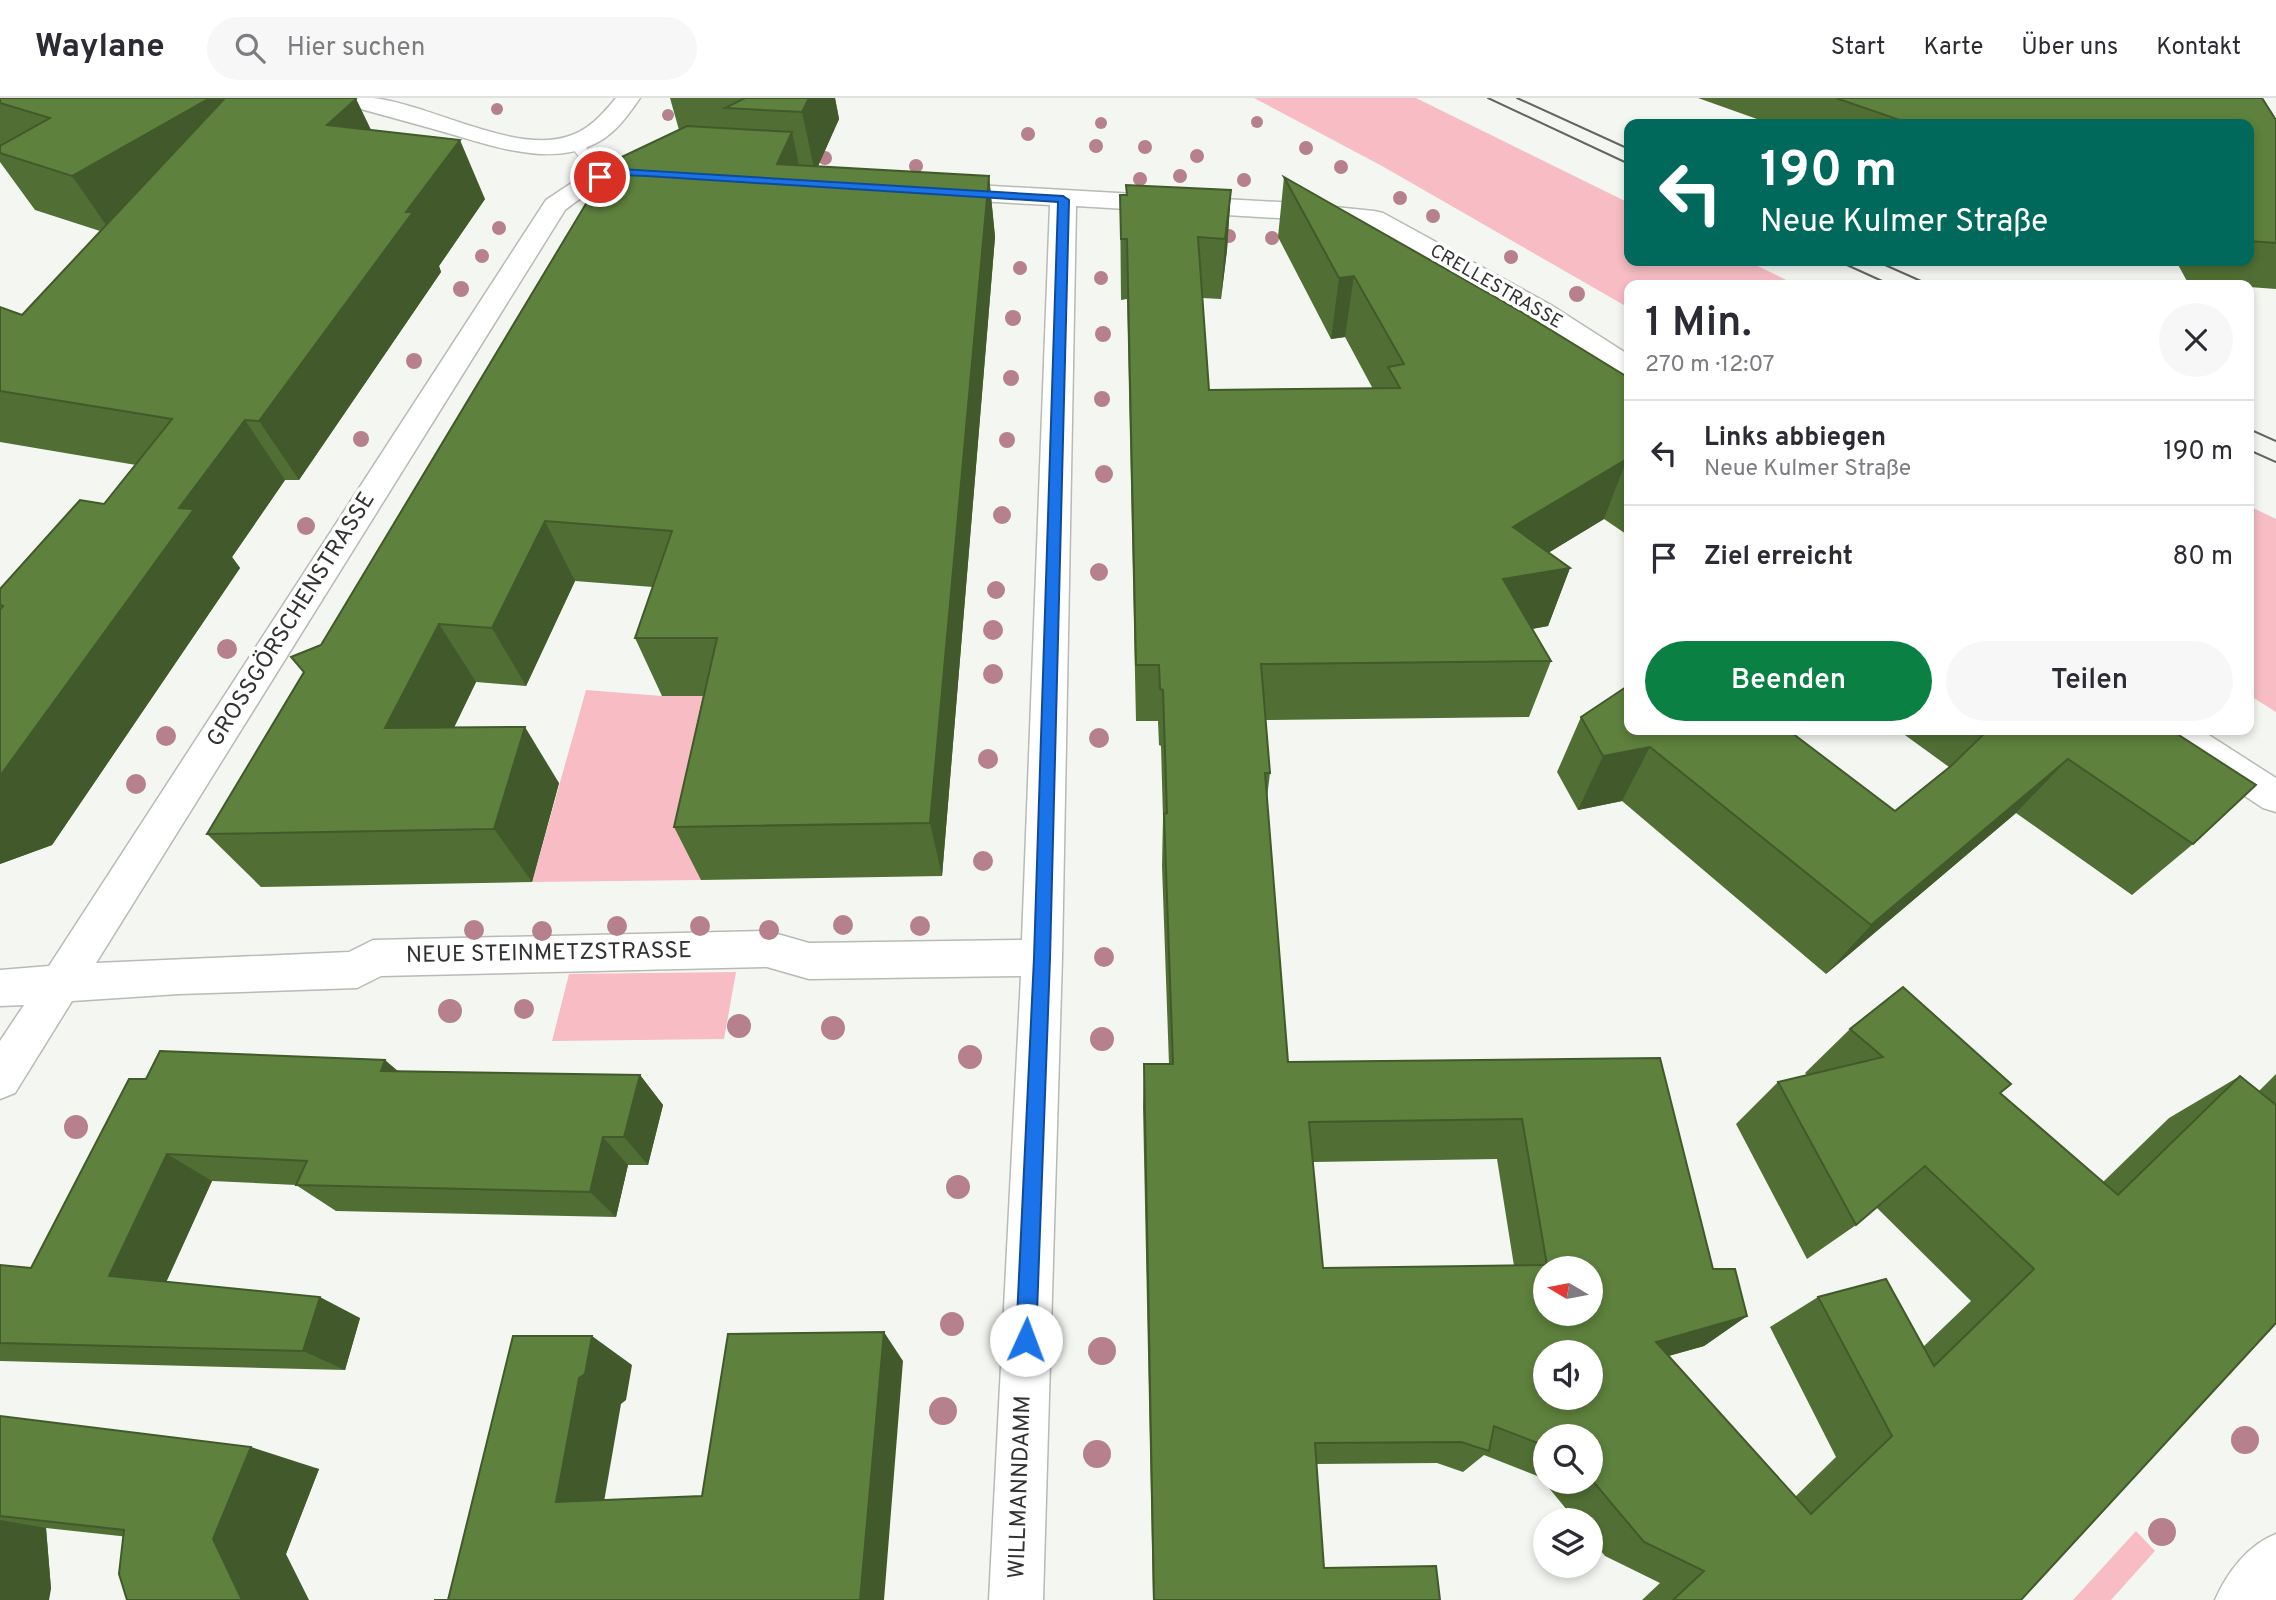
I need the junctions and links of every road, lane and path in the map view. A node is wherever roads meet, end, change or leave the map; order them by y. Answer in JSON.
{"nodes":[{"id":1,"x":347,"y":98,"type":"edge"},
{"id":2,"x":628,"y":98,"type":"edge"},
{"id":3,"x":576,"y":143,"type":"junction"},
{"id":4,"x":675,"y":175,"type":"edge"},
{"id":5,"x":600,"y":177,"type":"junction"},
{"id":6,"x":911,"y":190,"type":"edge"},
{"id":7,"x":1063,"y":200,"type":"junction"},
{"id":8,"x":1624,"y":365,"type":"edge"},
{"id":9,"x":2181,"y":735,"type":"edge"},
{"id":10,"x":2276,"y":797,"type":"edge"},
{"id":11,"x":1042,"y":958,"type":"junction"},
{"id":12,"x":60,"y":985,"type":"junction"},
{"id":13,"x":0,"y":988,"type":"edge"},
{"id":14,"x":0,"y":1079,"type":"edge"},
{"id":15,"x":2276,"y":1560,"type":"edge"},
{"id":16,"x":1016,"y":1600,"type":"edge"},
{"id":17,"x":2242,"y":1600,"type":"edge"}],
"edges":[{"from":1,"to":3,"type":"street"},
{"from":2,"to":3,"type":"street"},
{"from":3,"to":5,"type":"lane"},
{"from":4,"to":5,"type":"street","name":"GROSSGÖRSCHENSTRASSE"},
{"from":5,"to":12,"type":"street","name":"GROSSGÖRSCHENSTRASSE"},
{"from":6,"to":7,"type":"street","name":"CRELLESTRASSE"},
{"from":7,"to":8,"type":"street","name":"CRELLESTRASSE"},
{"from":7,"to":11,"type":"street","name":"WILLMANNDAMM"},
{"from":9,"to":10,"type":"street"},
{"from":11,"to":12,"type":"street","name":"NEUE STEINMETZSTRASSE"},
{"from":11,"to":16,"type":"street","name":"WILLMANNDAMM"},
{"from":12,"to":13,"type":"street","name":"NEUE STEINMETZSTRASSE"},
{"from":12,"to":14,"type":"street","name":"GROSSGÖRSCHENSTRASSE"},
{"from":15,"to":17,"type":"street"}]}
